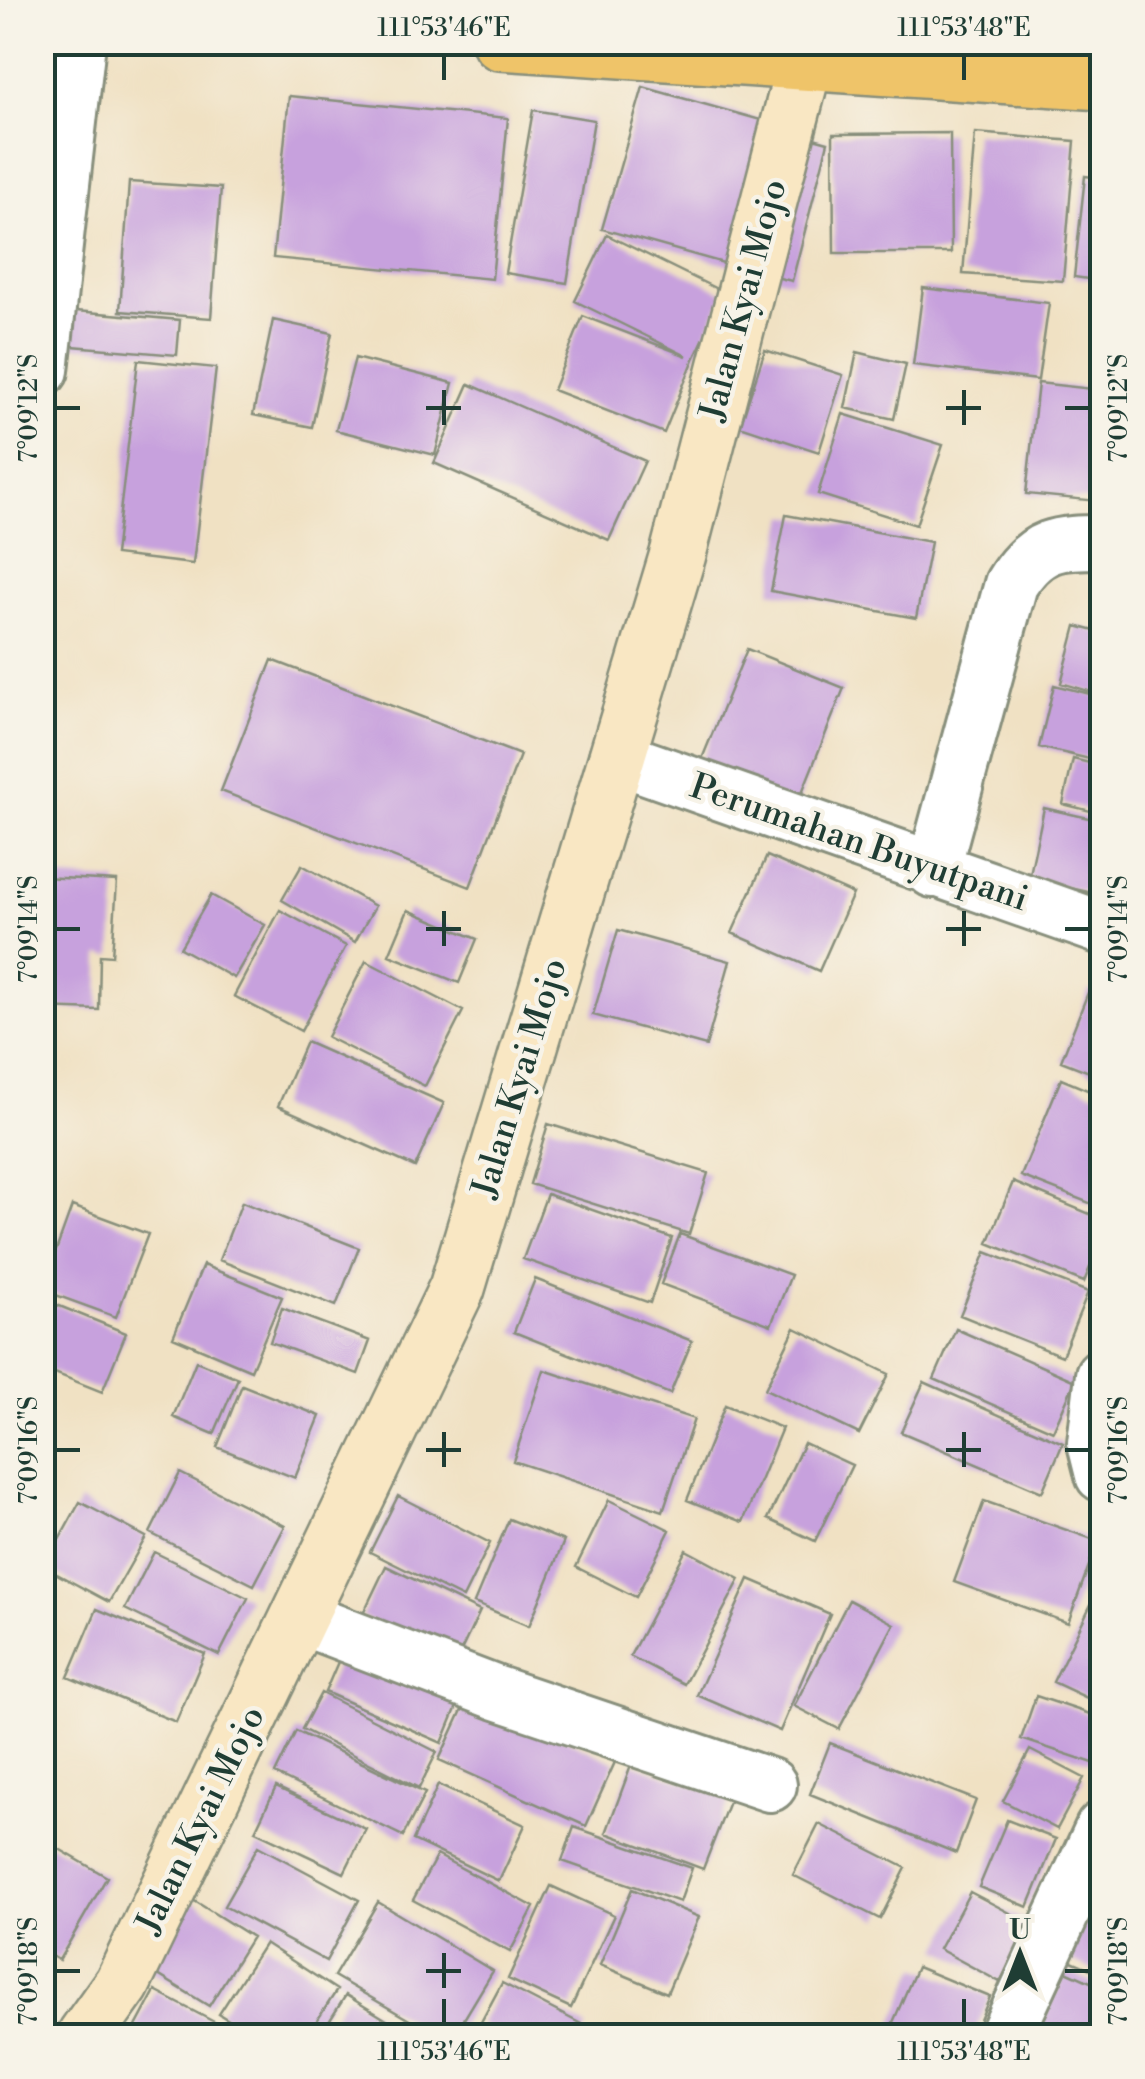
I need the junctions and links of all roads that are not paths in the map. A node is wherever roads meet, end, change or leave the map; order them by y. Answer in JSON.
{"nodes":[{"id":1,"x":79,"y":42,"type":"edge"},
{"id":2,"x":500,"y":42,"type":"edge"},
{"id":3,"x":808,"y":52,"type":"edge"},
{"id":4,"x":1102,"y":82,"type":"edge"},
{"id":5,"x":42,"y":370,"type":"edge"},
{"id":6,"x":1102,"y":542,"type":"edge"},
{"id":7,"x":616,"y":758,"type":"junction"},
{"id":8,"x":933,"y":871,"type":"junction"},
{"id":9,"x":1102,"y":928,"type":"edge"},
{"id":10,"x":1102,"y":1375,"type":"edge"},
{"id":11,"x":1102,"y":1475,"type":"edge"},
{"id":12,"x":298,"y":1617,"type":"junction"},
{"id":13,"x":770,"y":1785,"type":"dead end"},
{"id":14,"x":1102,"y":1828,"type":"edge"},
{"id":15,"x":85,"y":2036,"type":"edge"},
{"id":16,"x":1006,"y":2036,"type":"edge"}],
"edges":[{"from":1,"to":5,"type":"street"},
{"from":2,"to":3,"type":"main road"},
{"from":3,"to":4,"type":"main road"},
{"from":3,"to":7,"type":"street","name":"Jalan Kyai Mojo"},
{"from":6,"to":8,"type":"street"},
{"from":7,"to":8,"type":"street","name":"Perumahan Buyutpani"},
{"from":7,"to":12,"type":"street","name":"Jalan Kyai Mojo"},
{"from":8,"to":9,"type":"street","name":"Perumahan Buyutpani"},
{"from":10,"to":11,"type":"street"},
{"from":12,"to":13,"type":"street"},
{"from":12,"to":15,"type":"street","name":"Jalan Kyai Mojo"},
{"from":14,"to":16,"type":"street"}]}
